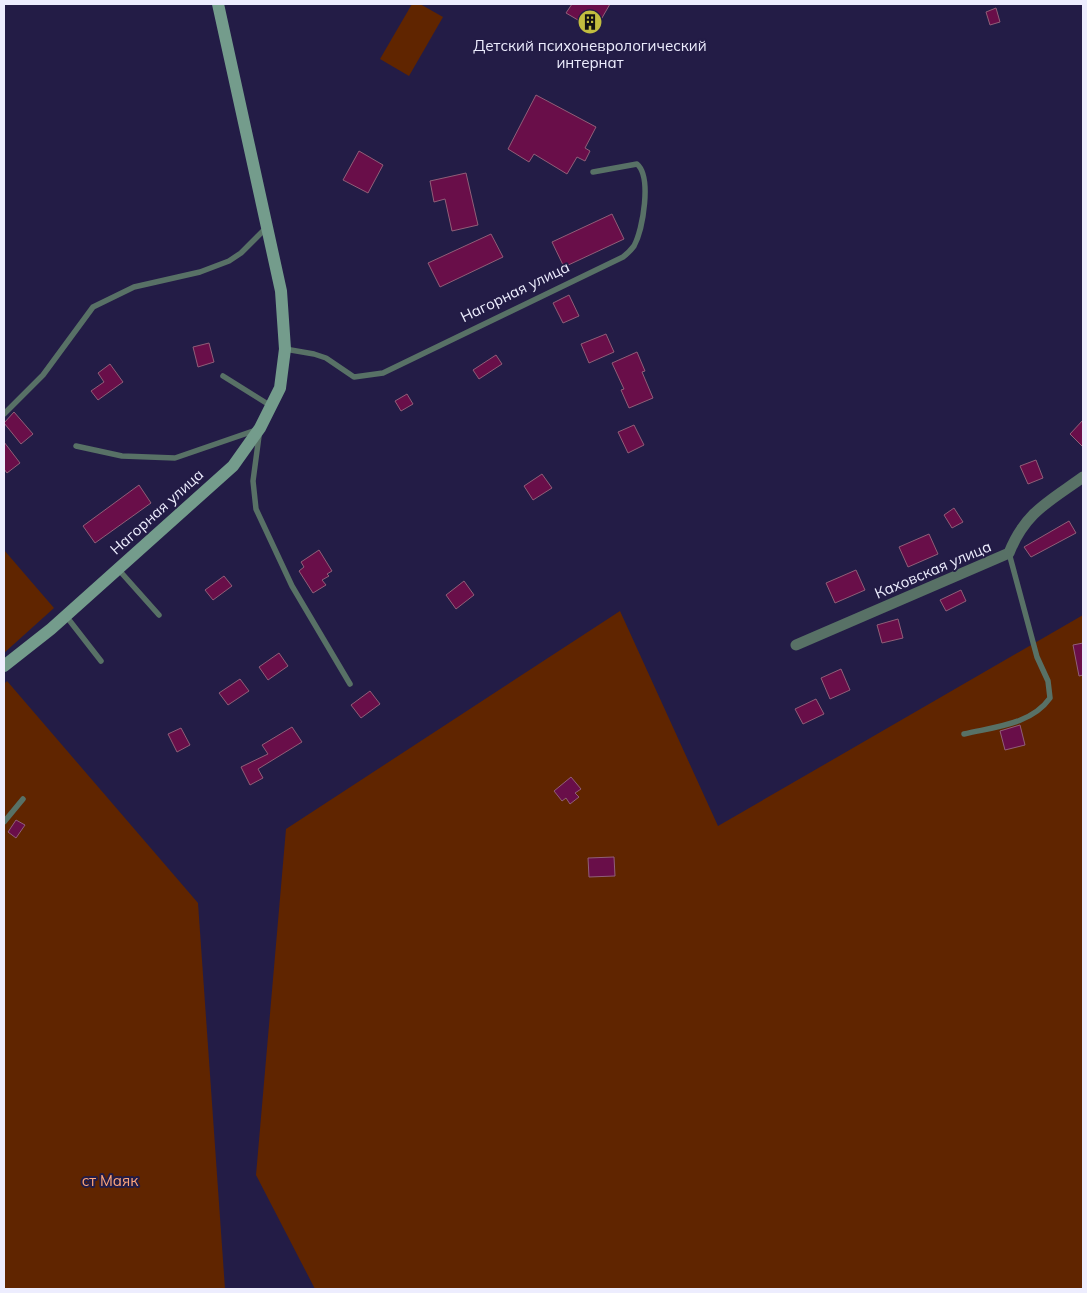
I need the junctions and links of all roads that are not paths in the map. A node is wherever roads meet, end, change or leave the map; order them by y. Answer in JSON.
{"nodes":[{"id":1,"x":218,"y":4,"type":"edge"},
{"id":2,"x":593,"y":172,"type":"dead end"},
{"id":3,"x":266,"y":228,"type":"junction"},
{"id":4,"x":285,"y":349,"type":"junction"},
{"id":5,"x":223,"y":376,"type":"dead end"},
{"id":6,"x":271,"y":406,"type":"junction"},
{"id":7,"x":4,"y":414,"type":"edge"},
{"id":8,"x":260,"y":428,"type":"junction"},
{"id":9,"x":76,"y":446,"type":"dead end"},
{"id":10,"x":1083,"y":477,"type":"edge"},
{"id":11,"x":1009,"y":553,"type":"junction"},
{"id":12,"x":118,"y":569,"type":"junction"},
{"id":13,"x":66,"y":616,"type":"junction"},
{"id":14,"x":159,"y":616,"type":"dead end"},
{"id":15,"x":796,"y":645,"type":"dead end"},
{"id":16,"x":101,"y":661,"type":"dead end"},
{"id":17,"x":4,"y":666,"type":"edge"},
{"id":18,"x":350,"y":684,"type":"dead end"},
{"id":19,"x":964,"y":734,"type":"dead end"},
{"id":20,"x":23,"y":799,"type":"dead end"},
{"id":21,"x":4,"y":822,"type":"edge"}],
"edges":[{"from":1,"to":3,"type":"main road","name":"Нагорная улица"},
{"from":2,"to":4,"type":"lane","name":"Нагорная улица"},
{"from":3,"to":4,"type":"main road","name":"Нагорная улица"},
{"from":3,"to":7,"type":"lane"},
{"from":4,"to":6,"type":"main road","name":"Нагорная улица"},
{"from":5,"to":6,"type":"lane"},
{"from":6,"to":8,"type":"main road","name":"Нагорная улица"},
{"from":8,"to":9,"type":"lane"},
{"from":8,"to":12,"type":"main road","name":"Нагорная улица"},
{"from":8,"to":18,"type":"lane"},
{"from":10,"to":11,"type":"street","name":"Каховская улица"},
{"from":11,"to":15,"type":"street","name":"Каховская улица"},
{"from":11,"to":19,"type":"lane"},
{"from":12,"to":13,"type":"main road","name":"Нагорная улица"},
{"from":12,"to":14,"type":"lane"},
{"from":13,"to":16,"type":"lane"},
{"from":13,"to":17,"type":"main road","name":"Нагорная улица"},
{"from":20,"to":21,"type":"lane"}]}
